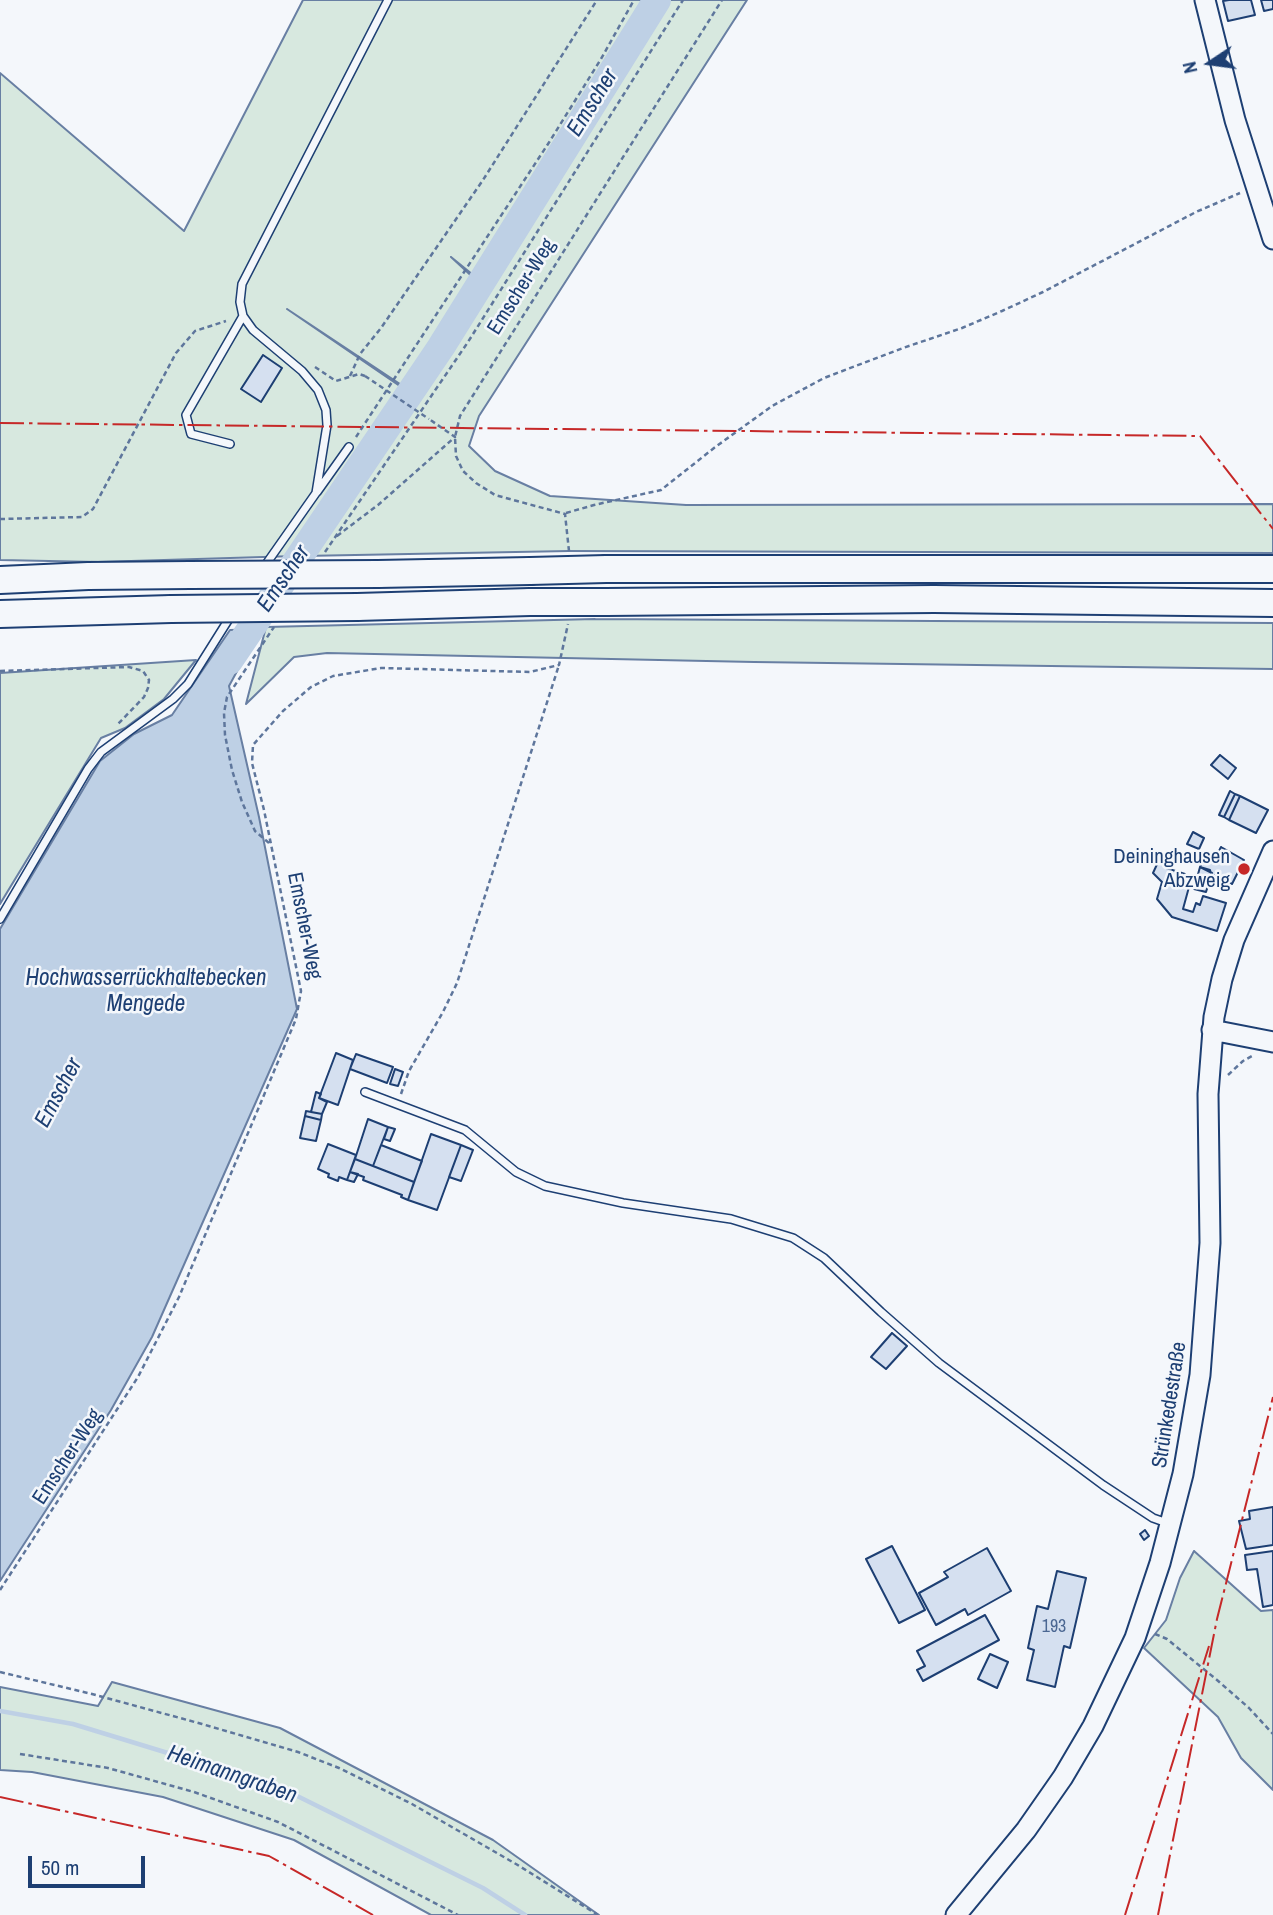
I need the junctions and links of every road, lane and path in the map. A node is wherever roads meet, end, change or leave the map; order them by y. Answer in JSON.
{"nodes":[{"id":1,"x":388,"y":0,"type":"edge"},
{"id":2,"x":597,"y":0,"type":"edge"},
{"id":3,"x":634,"y":0,"type":"edge"},
{"id":4,"x":682,"y":0,"type":"edge"},
{"id":5,"x":722,"y":0,"type":"edge"},
{"id":6,"x":1205,"y":0,"type":"edge"},
{"id":7,"x":1263,"y":192,"type":"edge"},
{"id":8,"x":1273,"y":239,"type":"edge"},
{"id":9,"x":243,"y":316,"type":"junction"},
{"id":10,"x":306,"y":359,"type":"dead end"},
{"id":11,"x":351,"y":376,"type":"junction"},
{"id":12,"x":455,"y":437,"type":"junction"},
{"id":13,"x":230,"y":444,"type":"dead end"},
{"id":14,"x":349,"y":447,"type":"joint"},
{"id":15,"x":316,"y":493,"type":"junction"},
{"id":16,"x":565,"y":514,"type":"junction"},
{"id":17,"x":0,"y":519,"type":"edge"},
{"id":18,"x":334,"y":538,"type":"junction"},
{"id":19,"x":569,"y":551,"type":"dead end"},
{"id":20,"x":319,"y":561,"type":"dead end"},
{"id":21,"x":1273,"y":569,"type":"edge"},
{"id":22,"x":0,"y":580,"type":"edge"},
{"id":23,"x":252,"y":585,"type":"dead end"},
{"id":24,"x":245,"y":595,"type":"dead end"},
{"id":25,"x":1273,"y":603,"type":"edge"},
{"id":26,"x":0,"y":614,"type":"edge"},
{"id":27,"x":281,"y":617,"type":"dead end"},
{"id":28,"x":569,"y":619,"type":"dead end"},
{"id":29,"x":559,"y":665,"type":"junction"},
{"id":30,"x":0,"y":671,"type":"edge"},
{"id":31,"x":113,"y":744,"type":"junction"},
{"id":32,"x":271,"y":845,"type":"junction"},
{"id":33,"x":1273,"y":851,"type":"edge"},
{"id":34,"x":0,"y":919,"type":"edge"},
{"id":35,"x":1212,"y":1030,"type":"junction"},
{"id":36,"x":1265,"y":1048,"type":"edge"},
{"id":37,"x":1227,"y":1076,"type":"dead end"},
{"id":38,"x":365,"y":1092,"type":"dead end"},
{"id":39,"x":398,"y":1104,"type":"junction"},
{"id":40,"x":1171,"y":1524,"type":"junction"},
{"id":41,"x":0,"y":1590,"type":"edge"},
{"id":42,"x":1139,"y":1627,"type":"junction"},
{"id":43,"x":0,"y":1672,"type":"edge"},
{"id":44,"x":1273,"y":1734,"type":"edge"},
{"id":45,"x":20,"y":1754,"type":"dead end"},
{"id":46,"x":458,"y":1915,"type":"edge"},
{"id":47,"x":598,"y":1915,"type":"edge"},
{"id":48,"x":956,"y":1915,"type":"edge"}],
"edges":[{"from":1,"to":9,"type":"lane"},
{"from":2,"to":11,"type":"path"},
{"from":3,"to":14,"type":"path"},
{"from":4,"to":18,"type":"path"},
{"from":5,"to":12,"type":"path","name":"Emscher-Weg"},
{"from":6,"to":7,"type":"main road"},
{"from":7,"to":8,"type":"main road"},
{"from":7,"to":16,"type":"path"},
{"from":9,"to":13,"type":"lane"},
{"from":9,"to":15,"type":"lane"},
{"from":9,"to":17,"type":"path"},
{"from":10,"to":11,"type":"path"},
{"from":11,"to":12,"type":"path","bridge":true},
{"from":12,"to":16,"type":"path"},
{"from":12,"to":18,"type":"path"},
{"from":14,"to":15,"type":"lane"},
{"from":15,"to":23,"type":"lane"},
{"from":16,"to":19,"type":"path"},
{"from":18,"to":20,"type":"path"},
{"from":21,"to":22,"type":"highway","bridge":true},
{"from":24,"to":31,"type":"lane"},
{"from":25,"to":26,"type":"highway","bridge":true},
{"from":27,"to":32,"type":"path"},
{"from":28,"to":29,"type":"path"},
{"from":29,"to":32,"type":"path","name":"Emscher-Weg"},
{"from":29,"to":39,"type":"path"},
{"from":30,"to":31,"type":"path"},
{"from":31,"to":34,"type":"lane"},
{"from":32,"to":41,"type":"path","name":"Emscher-Weg"},
{"from":33,"to":35,"type":"main road","name":"Strünkedestraße"},
{"from":35,"to":36,"type":"main road"},
{"from":35,"to":40,"type":"main road","name":"Strünkedestraße"},
{"from":36,"to":37,"type":"path"},
{"from":38,"to":39,"type":"lane"},
{"from":39,"to":40,"type":"lane"},
{"from":40,"to":42,"type":"main road","name":"Strünkedestraße"},
{"from":42,"to":44,"type":"path"},
{"from":42,"to":48,"type":"main road","name":"Strünkedestraße"},
{"from":43,"to":47,"type":"path"},
{"from":45,"to":46,"type":"path"}]}
